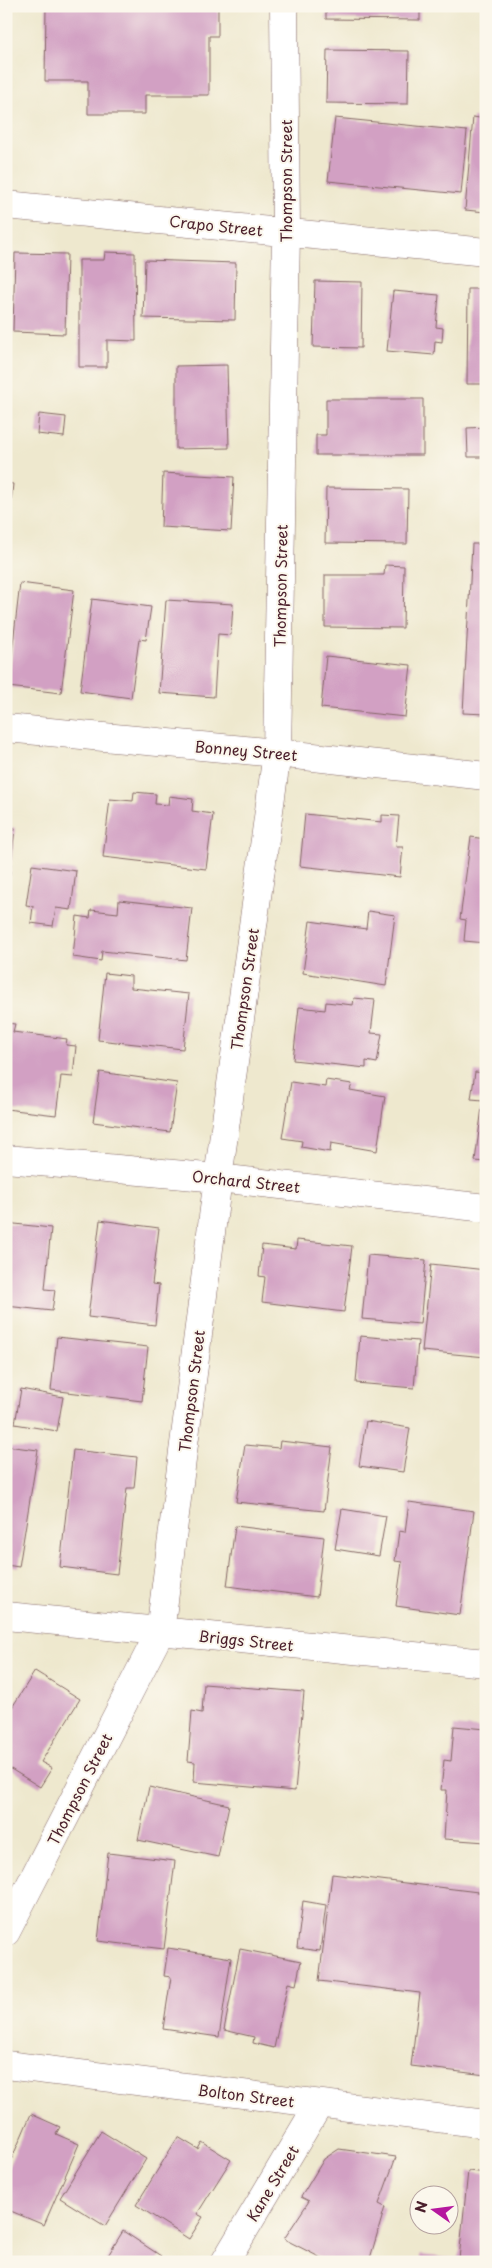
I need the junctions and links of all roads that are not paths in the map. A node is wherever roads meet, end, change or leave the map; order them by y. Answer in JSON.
{"nodes":[{"id":1,"x":284,"y":6,"type":"edge"},
{"id":2,"x":6,"y":205,"type":"edge"},
{"id":3,"x":286,"y":232,"type":"junction"},
{"id":4,"x":486,"y":252,"type":"edge"},
{"id":5,"x":6,"y":728,"type":"edge"},
{"id":6,"x":277,"y":753,"type":"junction"},
{"id":7,"x":486,"y":776,"type":"edge"},
{"id":8,"x":6,"y":1159,"type":"edge"},
{"id":9,"x":218,"y":1178,"type":"junction"},
{"id":10,"x":486,"y":1208,"type":"edge"},
{"id":11,"x":6,"y":1616,"type":"edge"},
{"id":12,"x":160,"y":1632,"type":"junction"},
{"id":13,"x":486,"y":1663,"type":"edge"},
{"id":14,"x":6,"y":1932,"type":"edge"},
{"id":15,"x":6,"y":2065,"type":"edge"},
{"id":16,"x":320,"y":2104,"type":"junction"},
{"id":17,"x":486,"y":2124,"type":"edge"},
{"id":18,"x":225,"y":2262,"type":"edge"}],
"edges":[{"from":1,"to":3,"type":"street","name":"Thompson Street"},
{"from":2,"to":3,"type":"street","name":"Crapo Street"},
{"from":3,"to":4,"type":"street","name":"Crapo Street"},
{"from":3,"to":6,"type":"street","name":"Thompson Street"},
{"from":5,"to":6,"type":"street","name":"Bonney Street"},
{"from":6,"to":7,"type":"street","name":"Bonney Street"},
{"from":6,"to":9,"type":"street","name":"Thompson Street"},
{"from":8,"to":9,"type":"street","name":"Orchard Street"},
{"from":9,"to":10,"type":"street","name":"Orchard Street"},
{"from":9,"to":12,"type":"street","name":"Thompson Street"},
{"from":11,"to":12,"type":"street","name":"Briggs Street"},
{"from":12,"to":13,"type":"street","name":"Briggs Street"},
{"from":12,"to":14,"type":"street","name":"Thompson Street"},
{"from":15,"to":16,"type":"street","name":"Bolton Street"},
{"from":16,"to":17,"type":"street","name":"Bolton Street"},
{"from":16,"to":18,"type":"street","name":"Kane Street"}]}
